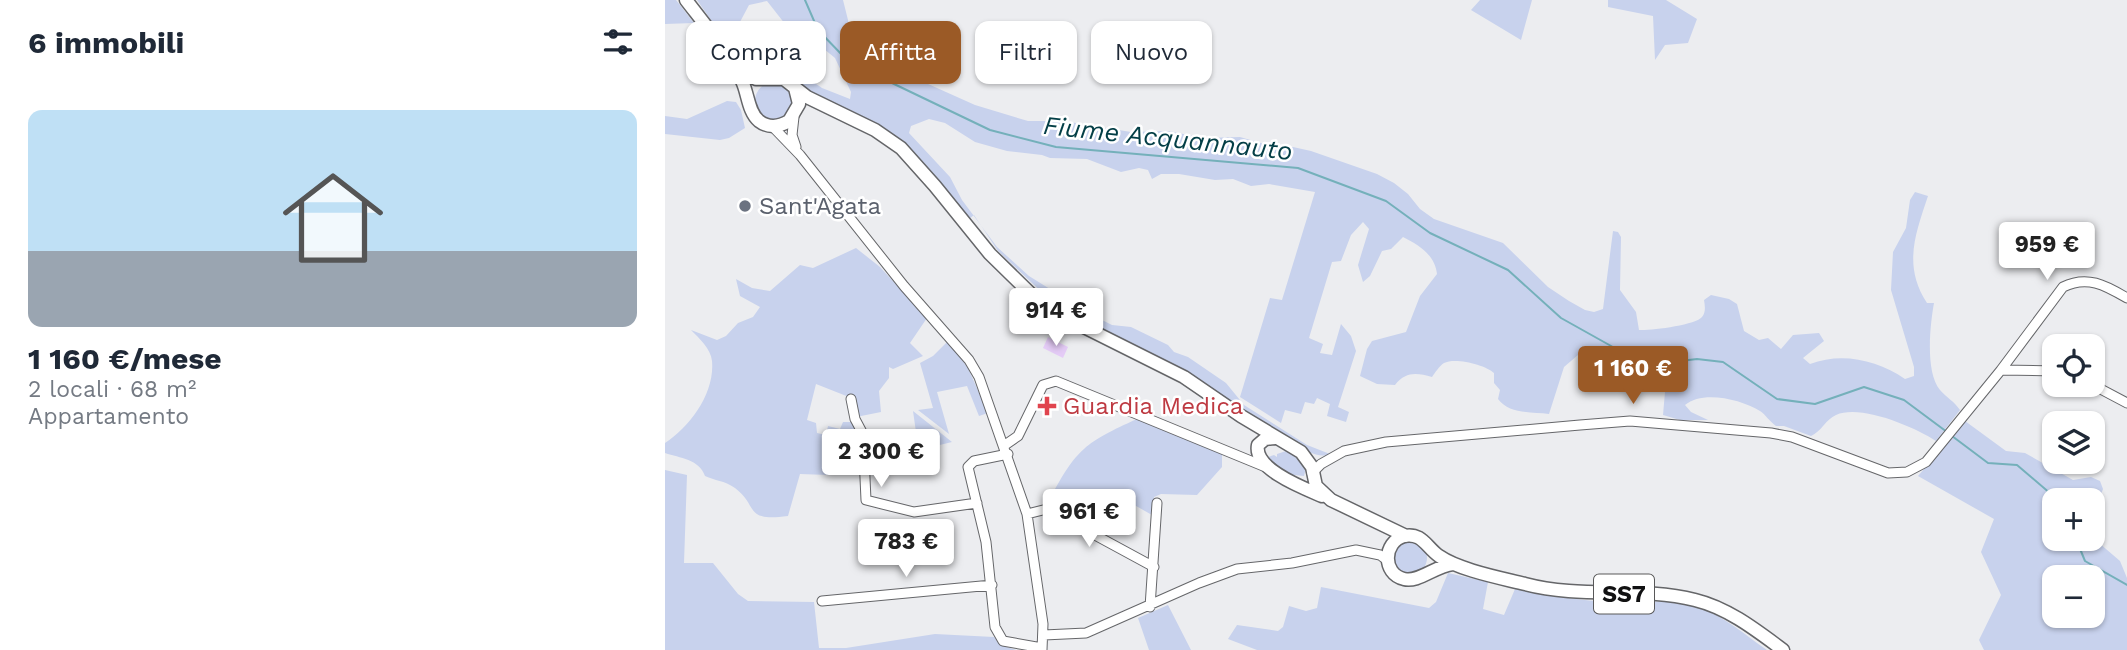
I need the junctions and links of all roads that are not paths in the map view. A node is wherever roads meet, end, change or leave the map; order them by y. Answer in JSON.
{"nodes":[{"id":1,"x":687,"y":0,"type":"edge"},
{"id":2,"x":702,"y":21,"type":"edge"},
{"id":3,"x":743,"y":84,"type":"edge"},
{"id":4,"x":758,"y":84,"type":"edge"},
{"id":5,"x":792,"y":84,"type":"edge"},
{"id":6,"x":795,"y":88,"type":"junction"},
{"id":7,"x":750,"y":99,"type":"junction"},
{"id":8,"x":832,"y":110,"type":"junction"},
{"id":9,"x":795,"y":115,"type":"junction"},
{"id":10,"x":772,"y":126,"type":"junction"},
{"id":11,"x":800,"y":155,"type":"junction"},
{"id":12,"x":2127,"y":298,"type":"edge"},
{"id":13,"x":2001,"y":370,"type":"junction"},
{"id":14,"x":2042,"y":371,"type":"edge"},
{"id":15,"x":2105,"y":391,"type":"edge"},
{"id":16,"x":851,"y":399,"type":"dead end"},
{"id":17,"x":2127,"y":403,"type":"edge"},
{"id":18,"x":1241,"y":416,"type":"junction"},
{"id":19,"x":1275,"y":438,"type":"junction"},
{"id":20,"x":1258,"y":445,"type":"junction"},
{"id":21,"x":1007,"y":450,"type":"junction"},
{"id":22,"x":1301,"y":452,"type":"junction"},
{"id":23,"x":1243,"y":457,"type":"junction"},
{"id":24,"x":1327,"y":460,"type":"junction"},
{"id":25,"x":1268,"y":468,"type":"junction"},
{"id":26,"x":1312,"y":473,"type":"junction"},
{"id":27,"x":1294,"y":481,"type":"junction"},
{"id":28,"x":1331,"y":500,"type":"junction"},
{"id":29,"x":977,"y":503,"type":"junction"},
{"id":30,"x":1157,"y":503,"type":"dead end"},
{"id":31,"x":1027,"y":514,"type":"junction"},
{"id":32,"x":1386,"y":527,"type":"junction"},
{"id":33,"x":1406,"y":536,"type":"junction"},
{"id":34,"x":1429,"y":548,"type":"junction"},
{"id":35,"x":1389,"y":551,"type":"junction"},
{"id":36,"x":1454,"y":564,"type":"junction"},
{"id":37,"x":1154,"y":567,"type":"junction"},
{"id":38,"x":1426,"y":573,"type":"junction"},
{"id":39,"x":992,"y":585,"type":"junction"},
{"id":40,"x":822,"y":601,"type":"dead end"},
{"id":41,"x":1040,"y":607,"type":"junction"},
{"id":42,"x":1150,"y":607,"type":"junction"},
{"id":43,"x":1044,"y":635,"type":"junction"},
{"id":44,"x":1067,"y":635,"type":"junction"},
{"id":45,"x":1042,"y":649,"type":"edge"},
{"id":46,"x":1783,"y":650,"type":"edge"}],
"edges":[{"from":1,"to":2,"type":"main road"},
{"from":3,"to":7,"type":"main road"},
{"from":4,"to":7,"type":"main road"},
{"from":5,"to":6,"type":"main road"},
{"from":6,"to":8,"type":"main road"},
{"from":6,"to":9,"type":"main road"},
{"from":7,"to":10,"type":"main road"},
{"from":8,"to":9,"type":"main road"},
{"from":8,"to":18,"type":"main road"},
{"from":9,"to":10,"type":"main road"},
{"from":9,"to":11,"type":"street"},
{"from":10,"to":11,"type":"street"},
{"from":11,"to":21,"type":"street"},
{"from":12,"to":13,"type":"street"},
{"from":13,"to":14,"type":"street"},
{"from":13,"to":24,"type":"street"},
{"from":15,"to":17,"type":"street"},
{"from":16,"to":29,"type":"street"},
{"from":18,"to":19,"type":"main road"},
{"from":18,"to":20,"type":"main road"},
{"from":19,"to":20,"type":"main road"},
{"from":19,"to":22,"type":"main road"},
{"from":20,"to":23,"type":"street"},
{"from":20,"to":25,"type":"main road"},
{"from":21,"to":23,"type":"street"},
{"from":21,"to":29,"type":"street"},
{"from":21,"to":31,"type":"street"},
{"from":22,"to":24,"type":"street"},
{"from":22,"to":26,"type":"main road","number":"SS7"},
{"from":23,"to":25,"type":"street"},
{"from":24,"to":26,"type":"street"},
{"from":25,"to":27,"type":"main road","number":"SS7"},
{"from":26,"to":27,"type":"main road"},
{"from":26,"to":28,"type":"main road","number":"SS7"},
{"from":27,"to":28,"type":"main road","number":"SS7"},
{"from":28,"to":32,"type":"main road","number":"SS7"},
{"from":29,"to":39,"type":"street"},
{"from":30,"to":37,"type":"street"},
{"from":31,"to":37,"type":"street"},
{"from":31,"to":41,"type":"street"},
{"from":32,"to":33,"type":"main road","number":"SS7"},
{"from":32,"to":35,"type":"main road"},
{"from":33,"to":34,"type":"main road","number":"SS7"},
{"from":33,"to":35,"type":"main road"},
{"from":34,"to":36,"type":"main road","number":"SS7"},
{"from":34,"to":38,"type":"main road"},
{"from":35,"to":38,"type":"main road"},
{"from":35,"to":42,"type":"street"},
{"from":36,"to":38,"type":"main road"},
{"from":36,"to":46,"type":"main road","number":"SS7"},
{"from":37,"to":42,"type":"street"},
{"from":39,"to":40,"type":"street"},
{"from":39,"to":45,"type":"street"},
{"from":41,"to":43,"type":"street"},
{"from":41,"to":44,"type":"street"},
{"from":42,"to":44,"type":"street"},
{"from":43,"to":44,"type":"street"},
{"from":43,"to":45,"type":"street"}]}
